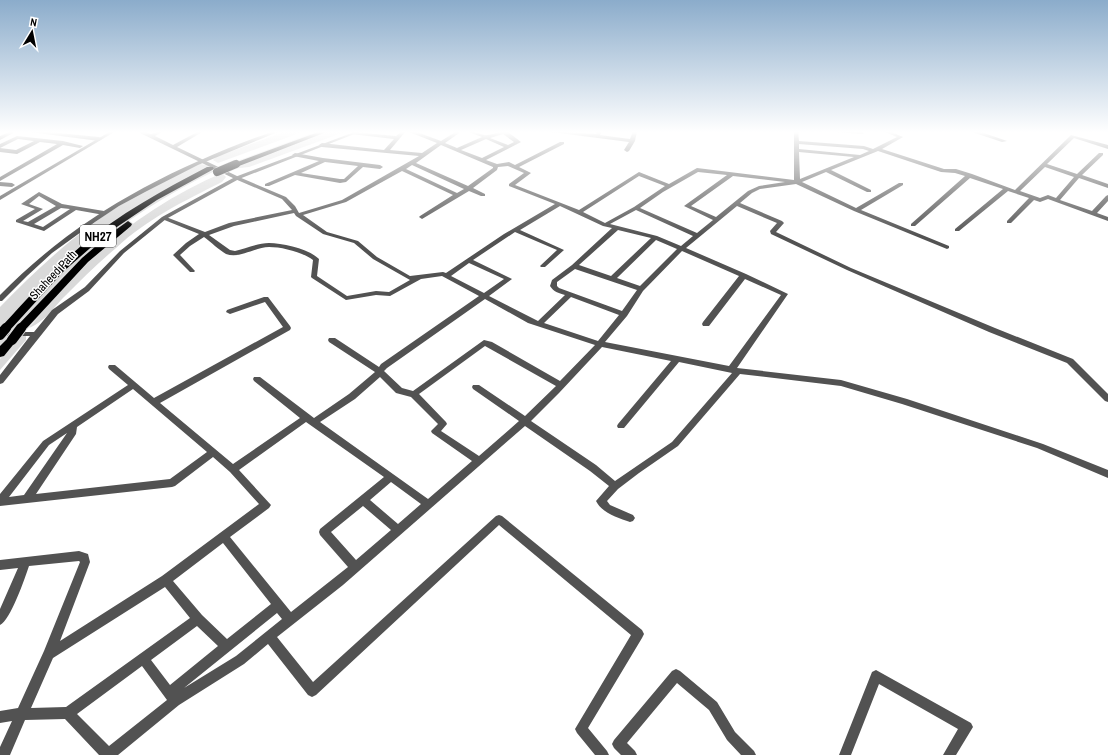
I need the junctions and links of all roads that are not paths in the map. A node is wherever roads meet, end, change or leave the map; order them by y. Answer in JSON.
{"nodes":[{"id":1,"x":22,"y":166,"type":"edge"},
{"id":2,"x":45,"y":166,"type":"edge"},
{"id":3,"x":53,"y":166,"type":"edge"},
{"id":4,"x":191,"y":166,"type":"edge"},
{"id":5,"x":213,"y":166,"type":"edge"},
{"id":6,"x":224,"y":166,"type":"edge"},
{"id":7,"x":267,"y":166,"type":"edge"},
{"id":8,"x":309,"y":166,"type":"edge"},
{"id":9,"x":361,"y":166,"type":"edge"},
{"id":10,"x":373,"y":166,"type":"edge"},
{"id":11,"x":407,"y":166,"type":"edge"},
{"id":12,"x":419,"y":166,"type":"edge"},
{"id":13,"x":496,"y":166,"type":"edge"},
{"id":14,"x":797,"y":166,"type":"edge"},
{"id":15,"x":835,"y":166,"type":"edge"},
{"id":16,"x":928,"y":166,"type":"edge"},
{"id":17,"x":1043,"y":166,"type":"edge"},
{"id":18,"x":1048,"y":166,"type":"edge"},
{"id":19,"x":1088,"y":166,"type":"edge"},
{"id":20,"x":380,"y":167,"type":"dead end"},
{"id":21,"x":515,"y":167,"type":"edge"},
{"id":22,"x":402,"y":169,"type":"junction"},
{"id":23,"x":826,"y":170,"type":"junction"},
{"id":24,"x":213,"y":171,"type":"junction"},
{"id":25,"x":294,"y":173,"type":"junction"},
{"id":26,"x":732,"y":174,"type":"junction"},
{"id":27,"x":970,"y":175,"type":"junction"},
{"id":28,"x":1078,"y":176,"type":"junction"},
{"id":29,"x":237,"y":178,"type":"junction"},
{"id":30,"x":0,"y":179,"type":"edge"},
{"id":31,"x":797,"y":182,"type":"junction"},
{"id":32,"x":0,"y":184,"type":"edge"},
{"id":33,"x":901,"y":184,"type":"dead end"},
{"id":34,"x":12,"y":185,"type":"junction"},
{"id":35,"x":267,"y":185,"type":"dead end"},
{"id":36,"x":670,"y":186,"type":"junction"},
{"id":37,"x":1108,"y":186,"type":"edge"},
{"id":38,"x":1008,"y":188,"type":"junction"},
{"id":39,"x":468,"y":189,"type":"junction"},
{"id":40,"x":869,"y":190,"type":"dead end"},
{"id":41,"x":1017,"y":191,"type":"junction"},
{"id":42,"x":0,"y":192,"type":"edge"},
{"id":43,"x":457,"y":195,"type":"junction"},
{"id":44,"x":483,"y":195,"type":"dead end"},
{"id":45,"x":1033,"y":197,"type":"junction"},
{"id":46,"x":1108,"y":197,"type":"edge"},
{"id":47,"x":0,"y":198,"type":"edge"},
{"id":48,"x":1057,"y":200,"type":"junction"},
{"id":49,"x":736,"y":204,"type":"junction"},
{"id":50,"x":558,"y":205,"type":"junction"},
{"id":51,"x":60,"y":206,"type":"junction"},
{"id":52,"x":636,"y":208,"type":"junction"},
{"id":53,"x":74,"y":209,"type":"junction"},
{"id":54,"x":856,"y":210,"type":"junction"},
{"id":55,"x":578,"y":212,"type":"junction"},
{"id":56,"x":104,"y":213,"type":"junction"},
{"id":57,"x":297,"y":213,"type":"junction"},
{"id":58,"x":1094,"y":214,"type":"junction"},
{"id":59,"x":422,"y":216,"type":"dead end"},
{"id":60,"x":164,"y":218,"type":"junction"},
{"id":61,"x":716,"y":219,"type":"junction"},
{"id":62,"x":1108,"y":219,"type":"edge"},
{"id":63,"x":1009,"y":222,"type":"dead end"},
{"id":64,"x":29,"y":224,"type":"junction"},
{"id":65,"x":605,"y":225,"type":"junction"},
{"id":66,"x":913,"y":225,"type":"dead end"},
{"id":67,"x":616,"y":228,"type":"junction"},
{"id":68,"x":515,"y":230,"type":"junction"},
{"id":69,"x":958,"y":230,"type":"dead end"},
{"id":70,"x":204,"y":234,"type":"junction"},
{"id":71,"x":697,"y":235,"type":"junction"},
{"id":72,"x":656,"y":237,"type":"junction"},
{"id":73,"x":947,"y":247,"type":"dead end"},
{"id":74,"x":682,"y":248,"type":"junction"},
{"id":75,"x":468,"y":261,"type":"junction"},
{"id":76,"x":543,"y":266,"type":"dead end"},
{"id":77,"x":574,"y":266,"type":"junction"},
{"id":78,"x":192,"y":271,"type":"dead end"},
{"id":79,"x":744,"y":275,"type":"junction"},
{"id":80,"x":446,"y":276,"type":"junction"},
{"id":81,"x":421,"y":277,"type":"junction"},
{"id":82,"x":612,"y":279,"type":"junction"},
{"id":83,"x":641,"y":289,"type":"junction"},
{"id":84,"x":569,"y":295,"type":"junction"},
{"id":85,"x":483,"y":296,"type":"junction"},
{"id":86,"x":0,"y":298,"type":"edge"},
{"id":87,"x":230,"y":312,"type":"dead end"},
{"id":88,"x":624,"y":314,"type":"junction"},
{"id":89,"x":539,"y":324,"type":"junction"},
{"id":90,"x":706,"y":324,"type":"dead end"},
{"id":91,"x":2,"y":332,"type":"edge"},
{"id":92,"x":36,"y":334,"type":"junction"},
{"id":93,"x":332,"y":340,"type":"dead end"},
{"id":94,"x":600,"y":344,"type":"junction"},
{"id":95,"x":0,"y":354,"type":"edge"},
{"id":96,"x":677,"y":359,"type":"junction"},
{"id":97,"x":112,"y":367,"type":"dead end"},
{"id":98,"x":734,"y":371,"type":"junction"},
{"id":99,"x":380,"y":372,"type":"junction"},
{"id":100,"x":257,"y":379,"type":"dead end"},
{"id":101,"x":0,"y":381,"type":"edge"},
{"id":102,"x":133,"y":385,"type":"junction"},
{"id":103,"x":560,"y":385,"type":"junction"},
{"id":104,"x":476,"y":387,"type":"dead end"},
{"id":105,"x":414,"y":394,"type":"junction"},
{"id":106,"x":1108,"y":399,"type":"edge"},
{"id":107,"x":154,"y":402,"type":"junction"},
{"id":108,"x":310,"y":420,"type":"junction"},
{"id":109,"x":525,"y":421,"type":"junction"},
{"id":110,"x":621,"y":426,"type":"dead end"},
{"id":111,"x":73,"y":427,"type":"junction"},
{"id":112,"x":213,"y":452,"type":"junction"},
{"id":113,"x":478,"y":460,"type":"junction"},
{"id":114,"x":233,"y":469,"type":"junction"},
{"id":115,"x":1108,"y":474,"type":"edge"},
{"id":116,"x":391,"y":477,"type":"junction"},
{"id":117,"x":615,"y":486,"type":"junction"},
{"id":118,"x":26,"y":499,"type":"junction"},
{"id":119,"x":363,"y":500,"type":"junction"},
{"id":120,"x":0,"y":502,"type":"edge"},
{"id":121,"x":428,"y":504,"type":"junction"},
{"id":122,"x":630,"y":518,"type":"dead end"},
{"id":123,"x":398,"y":530,"type":"junction"},
{"id":124,"x":224,"y":537,"type":"junction"},
{"id":125,"x":26,"y":562,"type":"junction"},
{"id":126,"x":0,"y":565,"type":"edge"},
{"id":127,"x":355,"y":567,"type":"junction"},
{"id":128,"x":166,"y":580,"type":"junction"},
{"id":129,"x":278,"y":604,"type":"junction"},
{"id":130,"x":198,"y":619,"type":"junction"},
{"id":131,"x":0,"y":620,"type":"edge"},
{"id":132,"x":290,"y":620,"type":"junction"},
{"id":133,"x":269,"y":636,"type":"junction"},
{"id":134,"x":227,"y":647,"type":"junction"},
{"id":135,"x":49,"y":654,"type":"junction"},
{"id":136,"x":143,"y":658,"type":"junction"},
{"id":137,"x":172,"y":697,"type":"junction"},
{"id":138,"x":68,"y":713,"type":"junction"},
{"id":139,"x":21,"y":714,"type":"junction"},
{"id":140,"x":0,"y":717,"type":"edge"},
{"id":141,"x":3,"y":755,"type":"edge"},
{"id":142,"x":108,"y":755,"type":"edge"},
{"id":143,"x":603,"y":755,"type":"edge"},
{"id":144,"x":631,"y":755,"type":"edge"},
{"id":145,"x":750,"y":755,"type":"edge"},
{"id":146,"x":845,"y":755,"type":"edge"},
{"id":147,"x":949,"y":755,"type":"edge"}],
"edges":[{"from":1,"to":30,"type":"street"},
{"from":2,"to":34,"type":"street"},
{"from":3,"to":47,"type":"street"},
{"from":4,"to":56,"type":"street"},
{"from":5,"to":29,"type":"street"},
{"from":6,"to":24,"type":"highway","name":"Shaheed Path","number":"NH27","bridge":true},
{"from":7,"to":29,"type":"street"},
{"from":8,"to":25,"type":"street"},
{"from":9,"to":25,"type":"street"},
{"from":10,"to":20,"type":"street"},
{"from":11,"to":22,"type":"street"},
{"from":12,"to":39,"type":"street"},
{"from":13,"to":39,"type":"street"},
{"from":14,"to":31,"type":"street"},
{"from":15,"to":23,"type":"street"},
{"from":16,"to":27,"type":"street"},
{"from":17,"to":41,"type":"street"},
{"from":18,"to":28,"type":"street"},
{"from":19,"to":28,"type":"street"},
{"from":21,"to":50,"type":"street"},
{"from":22,"to":43,"type":"street"},
{"from":22,"to":57,"type":"street"},
{"from":23,"to":31,"type":"street"},
{"from":23,"to":40,"type":"street"},
{"from":24,"to":91,"type":"highway","name":"Shaheed Path","number":"NH27"},
{"from":24,"to":95,"type":"highway","name":"Shaheed Path","number":"NH27","bridge":true},
{"from":25,"to":35,"type":"street"},
{"from":26,"to":31,"type":"street"},
{"from":26,"to":36,"type":"street"},
{"from":26,"to":61,"type":"street"},
{"from":27,"to":38,"type":"street"},
{"from":27,"to":66,"type":"street"},
{"from":28,"to":37,"type":"street"},
{"from":28,"to":48,"type":"street"},
{"from":29,"to":57,"type":"street"},
{"from":29,"to":60,"type":"street"},
{"from":31,"to":49,"type":"street"},
{"from":31,"to":54,"type":"street"},
{"from":32,"to":34,"type":"street"},
{"from":33,"to":54,"type":"street"},
{"from":34,"to":42,"type":"street"},
{"from":36,"to":52,"type":"street"},
{"from":36,"to":55,"type":"street"},
{"from":38,"to":41,"type":"street"},
{"from":38,"to":69,"type":"street"},
{"from":39,"to":43,"type":"street"},
{"from":39,"to":44,"type":"street"},
{"from":41,"to":45,"type":"street"},
{"from":43,"to":59,"type":"street"},
{"from":45,"to":48,"type":"street"},
{"from":45,"to":63,"type":"street"},
{"from":46,"to":58,"type":"street"},
{"from":48,"to":58,"type":"street"},
{"from":49,"to":61,"type":"street"},
{"from":49,"to":106,"type":"street"},
{"from":50,"to":55,"type":"street"},
{"from":50,"to":68,"type":"street"},
{"from":51,"to":53,"type":"street"},
{"from":51,"to":64,"type":"street"},
{"from":51,"to":64,"type":"street"},
{"from":52,"to":65,"type":"street"},
{"from":52,"to":71,"type":"street"},
{"from":53,"to":56,"type":"street"},
{"from":53,"to":64,"type":"street"},
{"from":54,"to":73,"type":"street"},
{"from":55,"to":65,"type":"street"},
{"from":56,"to":86,"type":"street"},
{"from":57,"to":70,"type":"street"},
{"from":57,"to":81,"type":"street"},
{"from":58,"to":62,"type":"street"},
{"from":60,"to":70,"type":"street"},
{"from":60,"to":92,"type":"street"},
{"from":61,"to":71,"type":"street"},
{"from":65,"to":67,"type":"street"},
{"from":67,"to":72,"type":"street"},
{"from":67,"to":77,"type":"street"},
{"from":68,"to":75,"type":"street"},
{"from":68,"to":76,"type":"street"},
{"from":70,"to":78,"type":"street"},
{"from":70,"to":81,"type":"street"},
{"from":71,"to":74,"type":"street"},
{"from":72,"to":74,"type":"street"},
{"from":72,"to":82,"type":"street"},
{"from":74,"to":79,"type":"street"},
{"from":74,"to":83,"type":"street"},
{"from":75,"to":80,"type":"street"},
{"from":75,"to":85,"type":"street"},
{"from":77,"to":82,"type":"street"},
{"from":77,"to":84,"type":"street"},
{"from":79,"to":90,"type":"street"},
{"from":79,"to":98,"type":"street"},
{"from":80,"to":81,"type":"street"},
{"from":80,"to":85,"type":"street"},
{"from":82,"to":83,"type":"street"},
{"from":83,"to":88,"type":"street"},
{"from":84,"to":88,"type":"street"},
{"from":84,"to":89,"type":"street"},
{"from":85,"to":89,"type":"street"},
{"from":85,"to":99,"type":"street"},
{"from":87,"to":107,"type":"street"},
{"from":88,"to":94,"type":"street"},
{"from":89,"to":94,"type":"street"},
{"from":91,"to":92,"type":"street"},
{"from":92,"to":101,"type":"street"},
{"from":93,"to":99,"type":"street"},
{"from":94,"to":96,"type":"street"},
{"from":94,"to":103,"type":"street"},
{"from":96,"to":98,"type":"street"},
{"from":96,"to":110,"type":"street"},
{"from":97,"to":102,"type":"street"},
{"from":98,"to":115,"type":"street"},
{"from":98,"to":117,"type":"street"},
{"from":99,"to":105,"type":"street"},
{"from":99,"to":108,"type":"street"},
{"from":100,"to":108,"type":"street"},
{"from":102,"to":107,"type":"street"},
{"from":102,"to":111,"type":"street"},
{"from":103,"to":105,"type":"street"},
{"from":103,"to":109,"type":"street"},
{"from":104,"to":109,"type":"street"},
{"from":105,"to":113,"type":"street"},
{"from":107,"to":112,"type":"street"},
{"from":108,"to":114,"type":"street"},
{"from":108,"to":116,"type":"street"},
{"from":109,"to":113,"type":"street"},
{"from":109,"to":117,"type":"street"},
{"from":111,"to":118,"type":"street"},
{"from":111,"to":120,"type":"street"},
{"from":112,"to":114,"type":"street"},
{"from":112,"to":118,"type":"street"},
{"from":113,"to":121,"type":"street"},
{"from":114,"to":124,"type":"street"},
{"from":116,"to":119,"type":"street"},
{"from":116,"to":121,"type":"street"},
{"from":117,"to":122,"type":"street"},
{"from":118,"to":120,"type":"street"},
{"from":119,"to":123,"type":"street"},
{"from":119,"to":127,"type":"street"},
{"from":121,"to":123,"type":"street"},
{"from":123,"to":127,"type":"street"},
{"from":124,"to":128,"type":"street"},
{"from":124,"to":129,"type":"street"},
{"from":125,"to":126,"type":"street"},
{"from":125,"to":131,"type":"street"},
{"from":125,"to":135,"type":"street"},
{"from":127,"to":132,"type":"street"},
{"from":128,"to":130,"type":"street"},
{"from":128,"to":135,"type":"street"},
{"from":129,"to":132,"type":"street"},
{"from":129,"to":134,"type":"street"},
{"from":130,"to":134,"type":"street"},
{"from":130,"to":136,"type":"street"},
{"from":132,"to":133,"type":"street"},
{"from":133,"to":137,"type":"street"},
{"from":133,"to":143,"type":"street"},
{"from":134,"to":137,"type":"street"},
{"from":135,"to":139,"type":"street"},
{"from":136,"to":137,"type":"street"},
{"from":136,"to":138,"type":"street"},
{"from":137,"to":142,"type":"street"},
{"from":138,"to":139,"type":"street"},
{"from":138,"to":142,"type":"street"},
{"from":139,"to":140,"type":"street"},
{"from":139,"to":141,"type":"street"},
{"from":144,"to":145,"type":"street"},
{"from":146,"to":147,"type":"street"}]}
